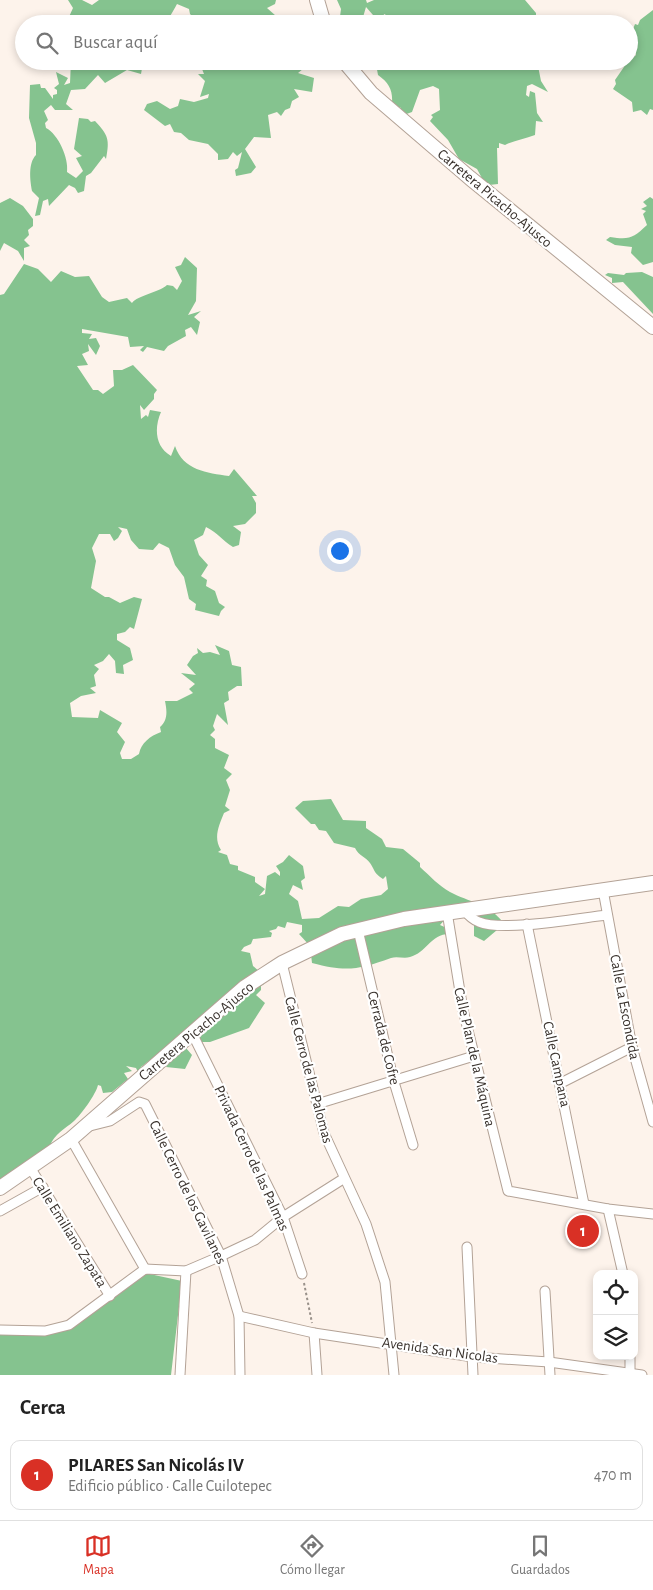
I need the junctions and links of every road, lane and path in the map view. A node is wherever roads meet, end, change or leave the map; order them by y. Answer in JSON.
{"nodes":[{"id":1,"x":317,"y":0,"type":"edge"},
{"id":2,"x":321,"y":15,"type":"edge"},
{"id":3,"x":352,"y":70,"type":"edge"},
{"id":4,"x":653,"y":327,"type":"edge"},
{"id":5,"x":653,"y":883,"type":"edge"},
{"id":6,"x":603,"y":890,"type":"junction"},
{"id":7,"x":464,"y":910,"type":"junction"},
{"id":8,"x":447,"y":912,"type":"junction"},
{"id":9,"x":607,"y":914,"type":"junction"},
{"id":10,"x":527,"y":924,"type":"junction"},
{"id":11,"x":358,"y":930,"type":"junction"},
{"id":12,"x":282,"y":963,"type":"junction"},
{"id":13,"x":192,"y":1033,"type":"junction"},
{"id":14,"x":632,"y":1047,"type":"junction"},
{"id":15,"x":474,"y":1056,"type":"junction"},
{"id":16,"x":394,"y":1082,"type":"junction"},
{"id":17,"x":561,"y":1083,"type":"junction"},
{"id":18,"x":317,"y":1104,"type":"junction"},
{"id":19,"x":653,"y":1122,"type":"edge"},
{"id":20,"x":85,"y":1127,"type":"junction"},
{"id":21,"x":71,"y":1139,"type":"junction"},
{"id":22,"x":413,"y":1145,"type":"dead end"},
{"id":23,"x":31,"y":1169,"type":"junction"},
{"id":24,"x":343,"y":1179,"type":"junction"},
{"id":25,"x":42,"y":1187,"type":"junction"},
{"id":26,"x":0,"y":1188,"type":"edge"},
{"id":27,"x":584,"y":1204,"type":"junction"},
{"id":28,"x":608,"y":1209,"type":"junction"},
{"id":29,"x":0,"y":1211,"type":"edge"},
{"id":30,"x":653,"y":1214,"type":"edge"},
{"id":31,"x":283,"y":1217,"type":"junction"},
{"id":32,"x":467,"y":1247,"type":"dead end"},
{"id":33,"x":222,"y":1256,"type":"junction"},
{"id":34,"x":145,"y":1269,"type":"junction"},
{"id":35,"x":622,"y":1270,"type":"edge"},
{"id":36,"x":186,"y":1271,"type":"junction"},
{"id":37,"x":302,"y":1274,"type":"joint"},
{"id":38,"x":545,"y":1291,"type":"dead end"},
{"id":39,"x":110,"y":1296,"type":"junction"},
{"id":40,"x":239,"y":1316,"type":"junction"},
{"id":41,"x":0,"y":1330,"type":"edge"},
{"id":42,"x":314,"y":1332,"type":"junction"},
{"id":43,"x":393,"y":1344,"type":"junction"},
{"id":44,"x":473,"y":1357,"type":"junction"},
{"id":45,"x":630,"y":1360,"type":"edge"},
{"id":46,"x":549,"y":1362,"type":"junction"},
{"id":47,"x":630,"y":1374,"type":"edge"},
{"id":48,"x":180,"y":1375,"type":"edge"},
{"id":49,"x":240,"y":1375,"type":"edge"},
{"id":50,"x":317,"y":1375,"type":"edge"},
{"id":51,"x":394,"y":1375,"type":"edge"},
{"id":52,"x":473,"y":1375,"type":"edge"},
{"id":53,"x":550,"y":1375,"type":"edge"},
{"id":54,"x":642,"y":1375,"type":"edge"}],
"edges":[{"from":1,"to":2,"type":"main road"},
{"from":3,"to":4,"type":"main road","name":"Carretera Picacho-Ajusco"},
{"from":5,"to":6,"type":"main road","name":"Carretera Picacho-Ajusco"},
{"from":6,"to":7,"type":"main road","name":"Carretera Picacho-Ajusco"},
{"from":6,"to":9,"type":"street","name":"Calle La Escondida"},
{"from":7,"to":8,"type":"main road","name":"Carretera Picacho-Ajusco"},
{"from":7,"to":10,"type":"street"},
{"from":8,"to":11,"type":"main road","name":"Carretera Picacho-Ajusco"},
{"from":8,"to":15,"type":"street","name":"Calle Plan de la Máquina"},
{"from":9,"to":10,"type":"street"},
{"from":9,"to":14,"type":"street","name":"Calle La Escondida"},
{"from":10,"to":17,"type":"street","name":"Calle Campana"},
{"from":11,"to":12,"type":"main road","name":"Carretera Picacho-Ajusco"},
{"from":11,"to":16,"type":"street","name":"Cerrada de Cofre"},
{"from":12,"to":13,"type":"main road","name":"Carretera Picacho-Ajusco"},
{"from":12,"to":18,"type":"street","name":"Calle Cerro de las Palomas"},
{"from":13,"to":20,"type":"main road","name":"Carretera Picacho-Ajusco"},
{"from":13,"to":31,"type":"street","name":"Privada Cerro de las Palmas"},
{"from":14,"to":17,"type":"street"},
{"from":14,"to":19,"type":"street","name":"Calle La Escondida"},
{"from":15,"to":16,"type":"street"},
{"from":15,"to":27,"type":"street","name":"Calle Plan de la Máquina"},
{"from":16,"to":18,"type":"street"},
{"from":16,"to":22,"type":"street","name":"Cerrada de Cofre"},
{"from":17,"to":27,"type":"street","name":"Calle Campana"},
{"from":18,"to":24,"type":"street","name":"Calle Cerro de las Palomas"},
{"from":20,"to":21,"type":"main road","name":"Carretera Picacho-Ajusco"},
{"from":20,"to":33,"type":"street","name":"Calle Cerro de los Gavilanes"},
{"from":21,"to":23,"type":"main road","name":"Carretera Picacho-Ajusco"},
{"from":21,"to":34,"type":"street"},
{"from":23,"to":25,"type":"street","name":"Calle Emiliano Zapata"},
{"from":23,"to":26,"type":"main road","name":"Carretera Picacho-Ajusco"},
{"from":24,"to":31,"type":"street"},
{"from":24,"to":43,"type":"street","name":"Calle Cerro de las Palomas"},
{"from":25,"to":29,"type":"street"},
{"from":25,"to":39,"type":"street","name":"Calle Emiliano Zapata"},
{"from":27,"to":28,"type":"street"},
{"from":28,"to":30,"type":"street"},
{"from":28,"to":35,"type":"street"},
{"from":31,"to":33,"type":"street"},
{"from":31,"to":37,"type":"street","name":"Privada Cerro de las Palmas"},
{"from":32,"to":44,"type":"street"},
{"from":33,"to":36,"type":"street"},
{"from":33,"to":40,"type":"street","name":"Calle Cerro de los Gavilanes"},
{"from":34,"to":36,"type":"street"},
{"from":34,"to":39,"type":"street"},
{"from":36,"to":48,"type":"street"},
{"from":37,"to":42,"type":"path"},
{"from":38,"to":46,"type":"street"},
{"from":39,"to":41,"type":"street"},
{"from":40,"to":42,"type":"street","name":"Avenida San Nicolas"},
{"from":40,"to":49,"type":"street","name":"Calle Cerro de los Gavilanes"},
{"from":42,"to":43,"type":"street","name":"Avenida San Nicolas"},
{"from":42,"to":50,"type":"street"},
{"from":43,"to":44,"type":"street","name":"Avenida San Nicolas"},
{"from":43,"to":51,"type":"street","name":"Calle Cerro de las Palomas"},
{"from":44,"to":46,"type":"street","name":"Avenida San Nicolas"},
{"from":44,"to":52,"type":"street"},
{"from":45,"to":47,"type":"street"},
{"from":46,"to":47,"type":"street","name":"Avenida San Nicolas"},
{"from":46,"to":53,"type":"street"},
{"from":47,"to":54,"type":"street","name":"Avenida San Nicolas"}]}
